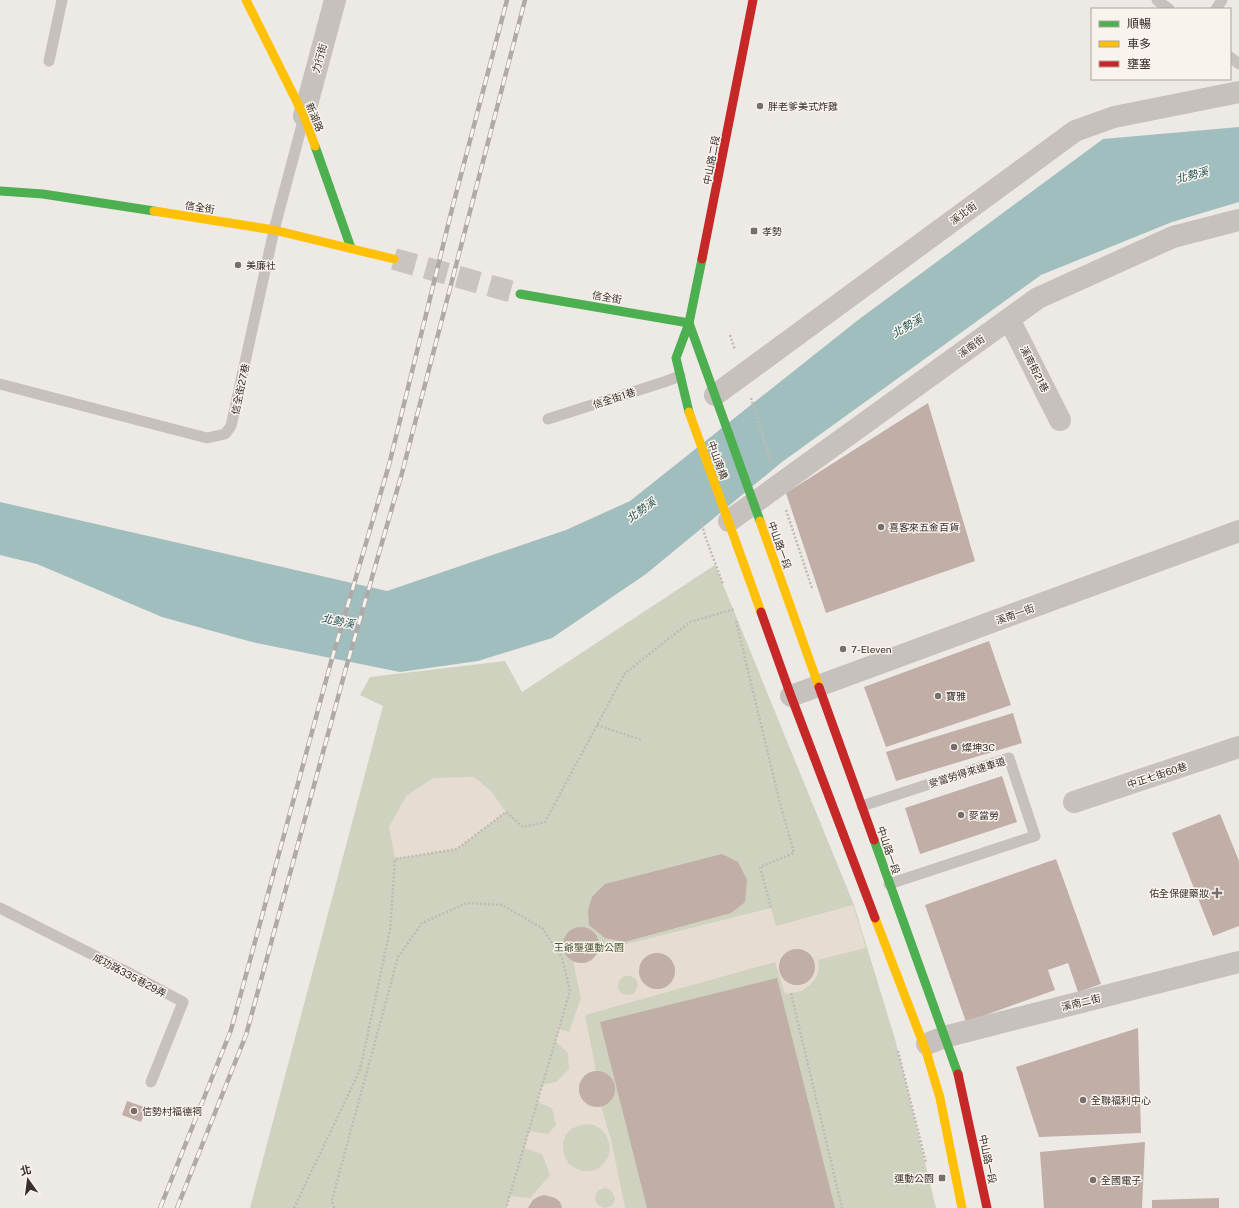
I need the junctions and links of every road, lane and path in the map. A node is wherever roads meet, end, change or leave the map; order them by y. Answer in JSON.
{"nodes":[{"id":1,"x":62,"y":0,"type":"edge"},
{"id":2,"x":246,"y":0,"type":"edge"},
{"id":3,"x":335,"y":0,"type":"edge"},
{"id":4,"x":753,"y":0,"type":"edge"},
{"id":5,"x":1158,"y":0,"type":"edge"},
{"id":6,"x":1168,"y":8,"type":"edge"},
{"id":7,"x":1231,"y":58,"type":"edge"},
{"id":8,"x":49,"y":61,"type":"dead end"},
{"id":9,"x":1239,"y":64,"type":"edge"},
{"id":10,"x":1239,"y":92,"type":"edge"},
{"id":11,"x":304,"y":116,"type":"junction"},
{"id":12,"x":0,"y":191,"type":"edge"},
{"id":13,"x":1239,"y":220,"type":"edge"},
{"id":14,"x":274,"y":230,"type":"junction"},
{"id":15,"x":351,"y":248,"type":"junction"},
{"id":16,"x":394,"y":260,"type":"tunnel mouth"},
{"id":17,"x":520,"y":294,"type":"tunnel mouth"},
{"id":18,"x":1009,"y":319,"type":"junction"},
{"id":19,"x":690,"y":323,"type":"junction"},
{"id":20,"x":744,"y":374,"type":"junction"},
{"id":21,"x":680,"y":376,"type":"junction"},
{"id":22,"x":0,"y":384,"type":"edge"},
{"id":23,"x":715,"y":395,"type":"junction"},
{"id":24,"x":687,"y":407,"type":"joint"},
{"id":25,"x":548,"y":419,"type":"dead end"},
{"id":26,"x":1060,"y":420,"type":"dead end"},
{"id":27,"x":772,"y":463,"type":"dead end"},
{"id":28,"x":753,"y":503,"type":"junction"},
{"id":29,"x":786,"y":509,"type":"dead end"},
{"id":30,"x":729,"y":521,"type":"junction"},
{"id":31,"x":1239,"y":531,"type":"edge"},
{"id":32,"x":812,"y":588,"type":"dead end"},
{"id":33,"x":758,"y":602,"type":"junction"},
{"id":34,"x":734,"y":609,"type":"junction"},
{"id":35,"x":819,"y":686,"type":"junction"},
{"id":36,"x":791,"y":696,"type":"junction"},
{"id":37,"x":597,"y":726,"type":"junction"},
{"id":38,"x":642,"y":740,"type":"dead end"},
{"id":39,"x":1239,"y":747,"type":"edge"},
{"id":40,"x":1074,"y":802,"type":"dead end"},
{"id":41,"x":862,"y":806,"type":"junction"},
{"id":42,"x":889,"y":884,"type":"junction"},
{"id":43,"x":0,"y":908,"type":"edge"},
{"id":44,"x":771,"y":908,"type":"dead end"},
{"id":45,"x":1239,"y":962,"type":"edge"},
{"id":46,"x":791,"y":993,"type":"dead end"},
{"id":47,"x":944,"y":1037,"type":"junction"},
{"id":48,"x":924,"y":1045,"type":"junction"},
{"id":49,"x":360,"y":1070,"type":"junction"},
{"id":50,"x":367,"y":1073,"type":"junction"},
{"id":51,"x":151,"y":1082,"type":"dead end"},
{"id":52,"x":294,"y":1208,"type":"edge"},
{"id":53,"x":334,"y":1208,"type":"edge"},
{"id":54,"x":506,"y":1208,"type":"edge"},
{"id":55,"x":842,"y":1208,"type":"edge"},
{"id":56,"x":962,"y":1208,"type":"edge"},
{"id":57,"x":987,"y":1208,"type":"edge"}],
"edges":[{"from":1,"to":8,"type":"lane"},
{"from":2,"to":11,"type":"street","name":"新湖路"},
{"from":3,"to":11,"type":"street","name":"力行街"},
{"from":4,"to":19,"type":"street","name":"中山路二段"},
{"from":5,"to":6,"type":"lane"},
{"from":7,"to":9,"type":"lane"},
{"from":10,"to":20,"type":"street","name":"溪北街"},
{"from":11,"to":14,"type":"lane","name":"信全街27巷"},
{"from":11,"to":15,"type":"street","name":"新湖路"},
{"from":12,"to":14,"type":"street","name":"信全街"},
{"from":13,"to":18,"type":"street","name":"溪南街"},
{"from":14,"to":15,"type":"street","name":"信全街"},
{"from":14,"to":22,"type":"lane","name":"信全街27巷"},
{"from":15,"to":16,"type":"street","name":"信全街"},
{"from":17,"to":19,"type":"street","name":"信全街"},
{"from":18,"to":26,"type":"street","name":"溪南街21巷"},
{"from":18,"to":28,"type":"street","name":"溪南街"},
{"from":19,"to":21,"type":"street","name":"中山路二段"},
{"from":19,"to":23,"type":"street"},
{"from":20,"to":23,"type":"street","name":"溪北街"},
{"from":20,"to":27,"type":"path"},
{"from":21,"to":24,"type":"street","name":"中山路二段"},
{"from":21,"to":25,"type":"lane","name":"信全街1巷"},
{"from":23,"to":28,"type":"street","name":"中山南橋"},
{"from":24,"to":30,"type":"street","name":"中山南橋"},
{"from":28,"to":30,"type":"street","name":"溪南街"},
{"from":28,"to":35,"type":"street","name":"中山路一段"},
{"from":29,"to":32,"type":"path"},
{"from":30,"to":33,"type":"street"},
{"from":31,"to":35,"type":"street","name":"溪南一街"},
{"from":33,"to":34,"type":"path"},
{"from":33,"to":36,"type":"street"},
{"from":34,"to":37,"type":"path"},
{"from":34,"to":44,"type":"path"},
{"from":35,"to":36,"type":"street","name":"溪南一街"},
{"from":35,"to":41,"type":"street","name":"中山路一段"},
{"from":36,"to":48,"type":"street"},
{"from":37,"to":38,"type":"path"},
{"from":37,"to":49,"type":"path"},
{"from":39,"to":40,"type":"street","name":"中正七街60巷"},
{"from":41,"to":42,"type":"street","name":"中山路一段"},
{"from":41,"to":42,"type":"lane","name":"麥當勞得來速車道"},
{"from":42,"to":47,"type":"street","name":"中山路一段"},
{"from":43,"to":51,"type":"lane","name":"成功路335巷29弄"},
{"from":45,"to":47,"type":"street","name":"溪南二街"},
{"from":46,"to":55,"type":"path"},
{"from":47,"to":48,"type":"street","name":"溪南二街"},
{"from":47,"to":57,"type":"street","name":"中山路一段"},
{"from":48,"to":56,"type":"street"},
{"from":49,"to":50,"type":"path"},
{"from":49,"to":52,"type":"path"},
{"from":50,"to":53,"type":"path"},
{"from":50,"to":54,"type":"path"}]}
